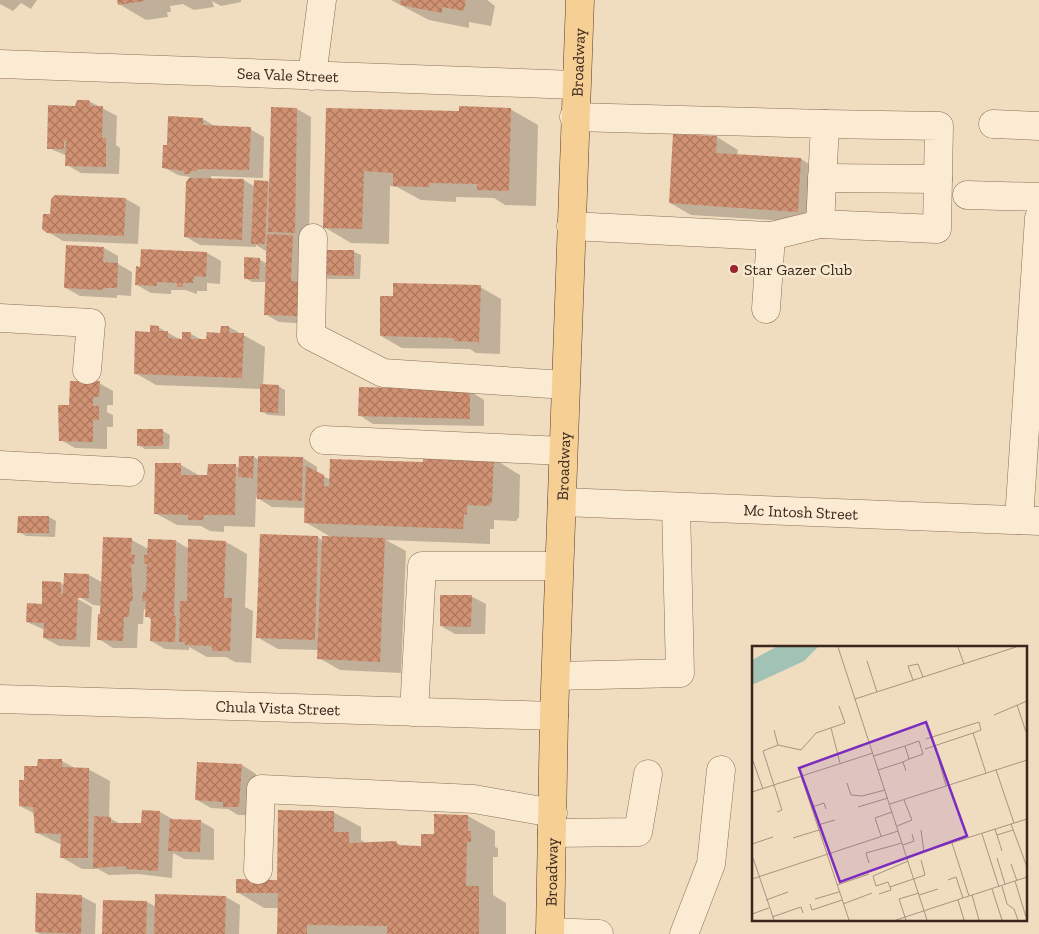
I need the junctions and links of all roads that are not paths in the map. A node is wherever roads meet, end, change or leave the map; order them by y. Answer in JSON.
{"nodes":[{"id":1,"x":322,"y":0,"type":"edge"},
{"id":2,"x":580,"y":0,"type":"edge"},
{"id":3,"x":0,"y":64,"type":"edge"},
{"id":4,"x":0,"y":74,"type":"edge"},
{"id":5,"x":312,"y":76,"type":"junction"},
{"id":6,"x":575,"y":85,"type":"junction"},
{"id":7,"x":574,"y":116,"type":"junction"},
{"id":8,"x":825,"y":124,"type":"junction"},
{"id":9,"x":993,"y":124,"type":"dead end"},
{"id":10,"x":1039,"y":126,"type":"edge"},
{"id":11,"x":822,"y":178,"type":"junction"},
{"id":12,"x":938,"y":179,"type":"junction"},
{"id":13,"x":967,"y":194,"type":"dead end"},
{"id":14,"x":1039,"y":197,"type":"edge"},
{"id":15,"x":1039,"y":218,"type":"edge"},
{"id":16,"x":820,"y":224,"type":"junction"},
{"id":17,"x":571,"y":226,"type":"junction"},
{"id":18,"x":771,"y":236,"type":"junction"},
{"id":19,"x":314,"y":238,"type":"dead end"},
{"id":20,"x":766,"y":308,"type":"dead end"},
{"id":21,"x":0,"y":318,"type":"edge"},
{"id":22,"x":87,"y":370,"type":"dead end"},
{"id":23,"x":566,"y":385,"type":"junction"},
{"id":24,"x":324,"y":440,"type":"dead end"},
{"id":25,"x":563,"y":451,"type":"junction"},
{"id":26,"x":0,"y":465,"type":"edge"},
{"id":27,"x":130,"y":472,"type":"dead end"},
{"id":28,"x":562,"y":502,"type":"junction"},
{"id":29,"x":676,"y":507,"type":"junction"},
{"id":30,"x":1029,"y":520,"type":"edge"},
{"id":31,"x":559,"y":566,"type":"junction"},
{"id":32,"x":556,"y":676,"type":"junction"},
{"id":33,"x":0,"y":699,"type":"edge"},
{"id":34,"x":414,"y":712,"type":"junction"},
{"id":35,"x":554,"y":716,"type":"junction"},
{"id":36,"x":721,"y":770,"type":"dead end"},
{"id":37,"x":648,"y":774,"type":"dead end"},
{"id":38,"x":552,"y":823,"type":"junction"},
{"id":39,"x":258,"y":870,"type":"dead end"},
{"id":40,"x":550,"y":933,"type":"edge"},
{"id":41,"x":599,"y":934,"type":"edge"},
{"id":42,"x":684,"y":934,"type":"edge"}],
"edges":[{"from":1,"to":5,"type":"street"},
{"from":2,"to":6,"type":"main road","name":"Broadway"},
{"from":3,"to":4,"type":"street"},
{"from":3,"to":5,"type":"street","name":"Sea Vale Street"},
{"from":5,"to":6,"type":"street","name":"Sea Vale Street"},
{"from":6,"to":7,"type":"main road","name":"Broadway"},
{"from":7,"to":8,"type":"street"},
{"from":7,"to":17,"type":"main road","name":"Broadway"},
{"from":8,"to":11,"type":"street"},
{"from":8,"to":12,"type":"street"},
{"from":9,"to":10,"type":"street"},
{"from":11,"to":12,"type":"street"},
{"from":11,"to":16,"type":"street"},
{"from":12,"to":16,"type":"street"},
{"from":13,"to":14,"type":"street"},
{"from":15,"to":30,"type":"street"},
{"from":16,"to":18,"type":"street"},
{"from":17,"to":18,"type":"street"},
{"from":17,"to":23,"type":"main road","name":"Broadway"},
{"from":18,"to":20,"type":"street"},
{"from":19,"to":23,"type":"street"},
{"from":21,"to":22,"type":"street"},
{"from":23,"to":25,"type":"main road","name":"Broadway"},
{"from":24,"to":25,"type":"street"},
{"from":25,"to":28,"type":"main road","name":"Broadway"},
{"from":26,"to":27,"type":"street"},
{"from":28,"to":29,"type":"street","name":"Mc Intosh Street"},
{"from":28,"to":31,"type":"main road","name":"Broadway"},
{"from":29,"to":30,"type":"street","name":"Mc Intosh Street"},
{"from":29,"to":32,"type":"street"},
{"from":31,"to":32,"type":"main road","name":"Broadway"},
{"from":31,"to":34,"type":"street"},
{"from":32,"to":35,"type":"main road","name":"Broadway"},
{"from":33,"to":34,"type":"street","name":"Chula Vista Street"},
{"from":34,"to":35,"type":"street","name":"Chula Vista Street"},
{"from":35,"to":38,"type":"main road","name":"Broadway"},
{"from":36,"to":42,"type":"street"},
{"from":37,"to":38,"type":"street"},
{"from":38,"to":39,"type":"street"},
{"from":38,"to":40,"type":"main road","name":"Broadway"},
{"from":40,"to":41,"type":"street"}]}
